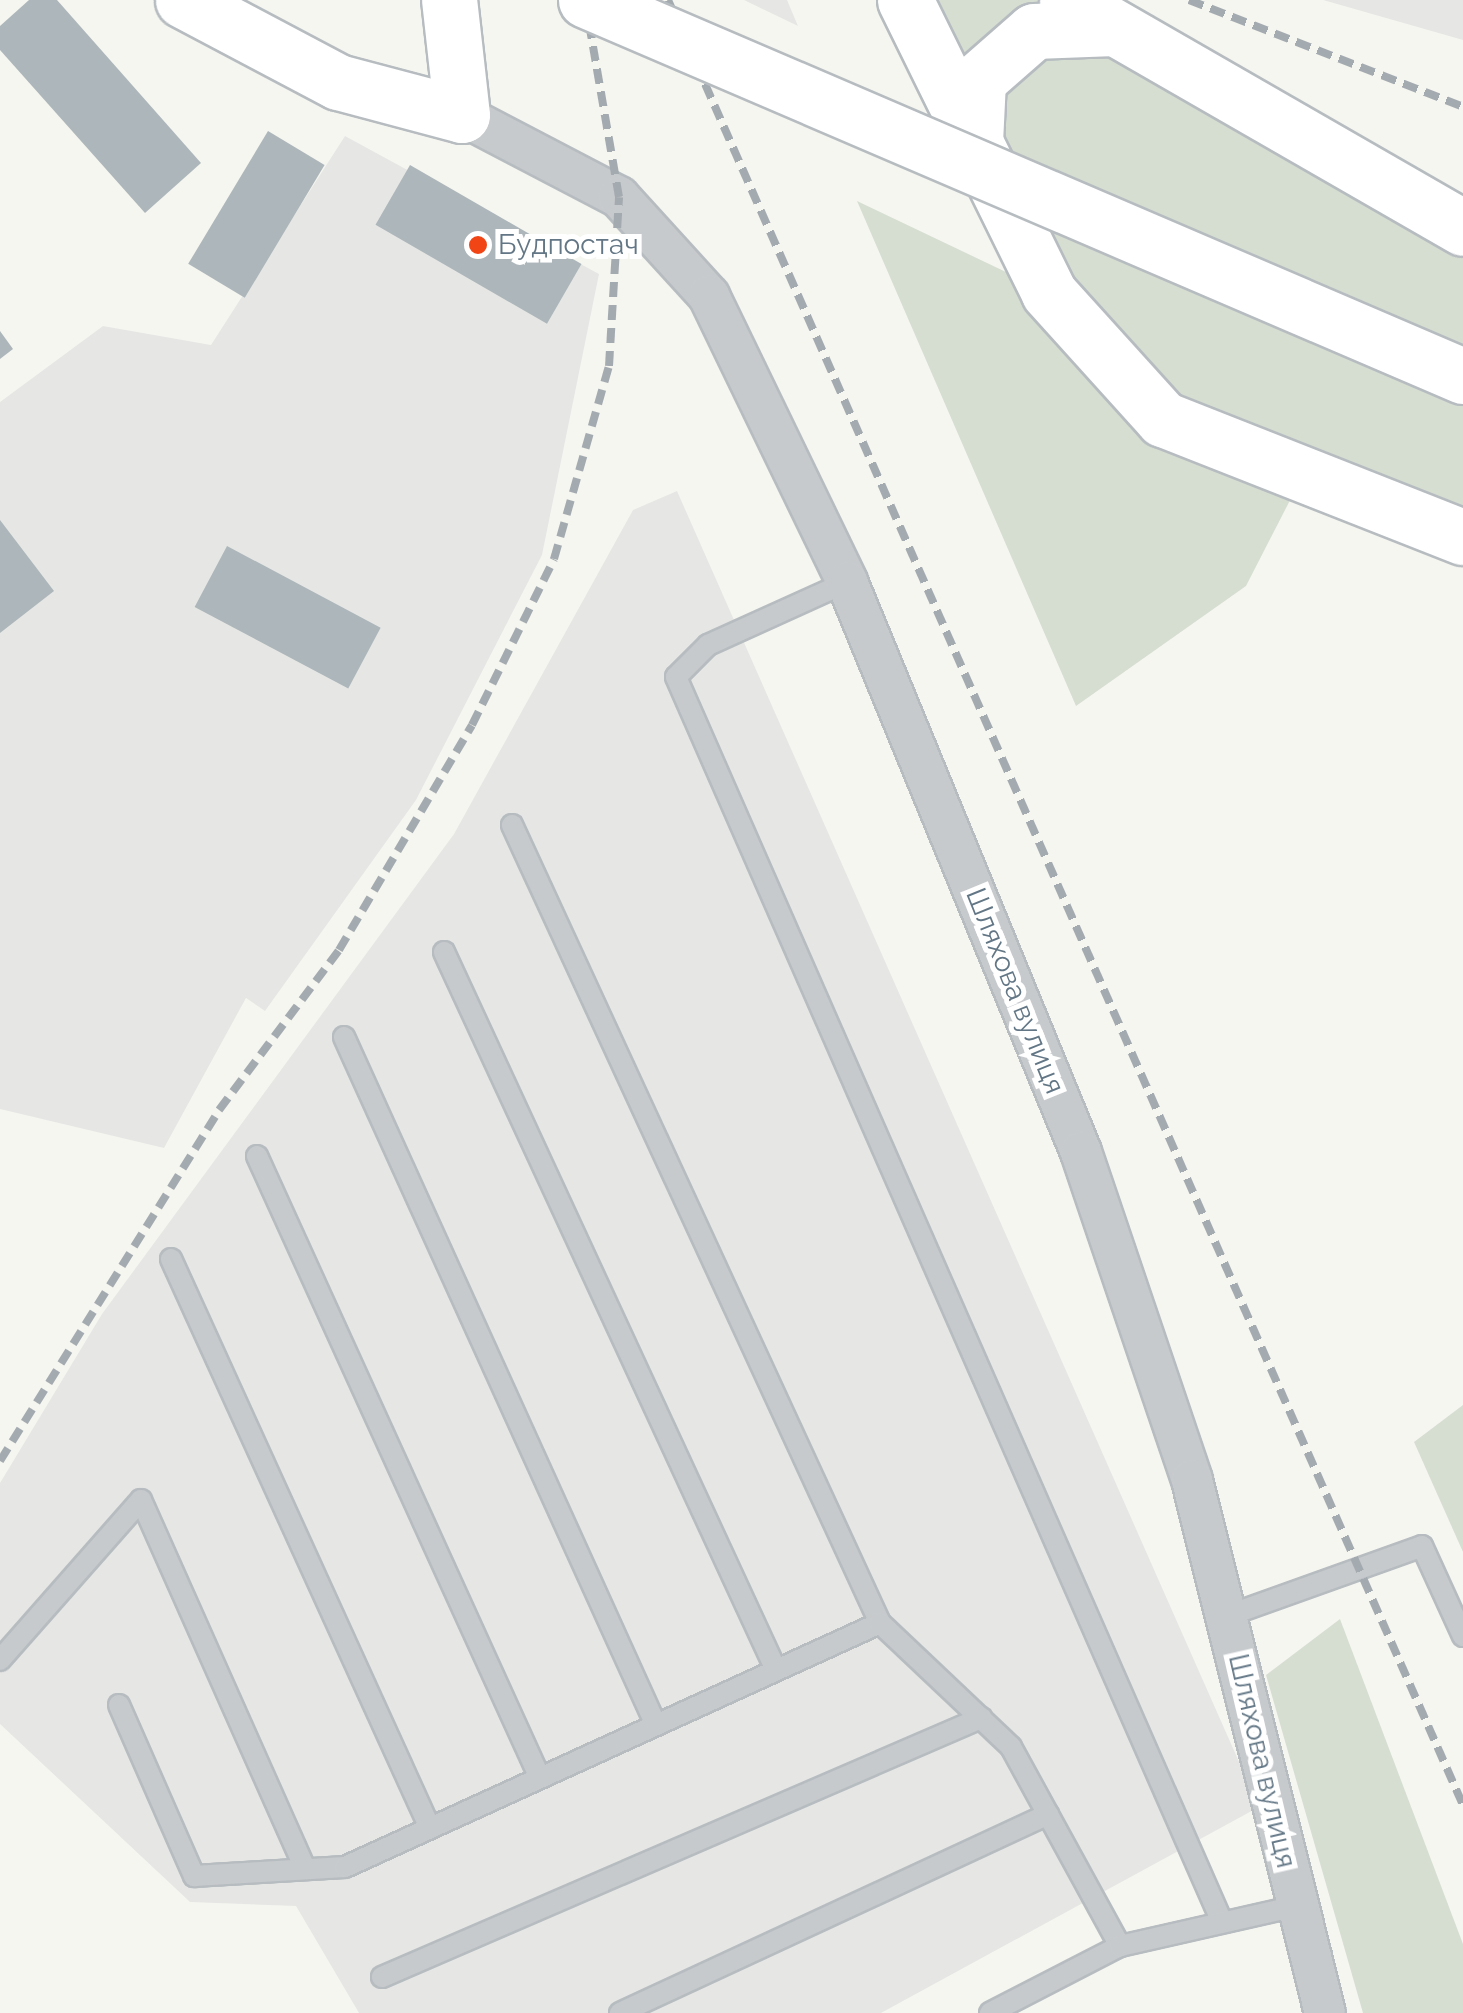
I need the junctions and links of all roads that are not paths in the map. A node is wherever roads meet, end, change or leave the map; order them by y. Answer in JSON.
{"nodes":[{"id":1,"x":183,"y":0,"type":"edge"},
{"id":2,"x":449,"y":0,"type":"edge"},
{"id":3,"x":586,"y":0,"type":"edge"},
{"id":4,"x":905,"y":0,"type":"edge"},
{"id":5,"x":1068,"y":0,"type":"edge"},
{"id":6,"x":1114,"y":28,"type":"junction"},
{"id":7,"x":462,"y":115,"type":"junction"},
{"id":8,"x":975,"y":142,"type":"junction"},
{"id":9,"x":1463,"y":228,"type":"edge"},
{"id":10,"x":1463,"y":376,"type":"edge"},
{"id":11,"x":1463,"y":537,"type":"edge"},
{"id":12,"x":847,"y":582,"type":"junction"},
{"id":13,"x":512,"y":825,"type":"dead end"},
{"id":14,"x":444,"y":952,"type":"dead end"},
{"id":15,"x":344,"y":1037,"type":"dead end"},
{"id":16,"x":258,"y":1156,"type":"dead end"},
{"id":17,"x":171,"y":1258,"type":"dead end"},
{"id":18,"x":1228,"y":1616,"type":"junction"},
{"id":19,"x":880,"y":1623,"type":"junction"},
{"id":20,"x":1463,"y":1636,"type":"edge"},
{"id":21,"x":0,"y":1660,"type":"edge"},
{"id":22,"x":776,"y":1670,"type":"junction"},
{"id":23,"x":119,"y":1705,"type":"dead end"},
{"id":24,"x":980,"y":1718,"type":"junction"},
{"id":25,"x":656,"y":1725,"type":"junction"},
{"id":26,"x":540,"y":1778,"type":"junction"},
{"id":27,"x":1048,"y":1814,"type":"junction"},
{"id":28,"x":430,"y":1828,"type":"junction"},
{"id":29,"x":304,"y":1870,"type":"junction"},
{"id":30,"x":1296,"y":1906,"type":"junction"},
{"id":31,"x":1222,"y":1922,"type":"junction"},
{"id":32,"x":1120,"y":1946,"type":"junction"},
{"id":33,"x":382,"y":1976,"type":"dead end"},
{"id":34,"x":620,"y":2013,"type":"edge"},
{"id":35,"x":990,"y":2013,"type":"edge"},
{"id":36,"x":1325,"y":2013,"type":"edge"}],
"edges":[{"from":1,"to":7,"type":"street"},
{"from":2,"to":7,"type":"street"},
{"from":3,"to":10,"type":"street","bridge":true},
{"from":4,"to":8,"type":"street"},
{"from":5,"to":6,"type":"street"},
{"from":6,"to":8,"type":"street"},
{"from":6,"to":9,"type":"street"},
{"from":7,"to":12,"type":"street","name":"Шляхова вулиця"},
{"from":8,"to":11,"type":"street"},
{"from":12,"to":18,"type":"street","name":"Шляхова вулиця"},
{"from":12,"to":31,"type":"lane"},
{"from":13,"to":19,"type":"lane"},
{"from":14,"to":22,"type":"lane"},
{"from":15,"to":25,"type":"lane"},
{"from":16,"to":26,"type":"lane"},
{"from":17,"to":28,"type":"lane"},
{"from":18,"to":20,"type":"lane"},
{"from":18,"to":30,"type":"street","name":"Шляхова вулиця"},
{"from":19,"to":22,"type":"lane"},
{"from":19,"to":24,"type":"lane"},
{"from":21,"to":29,"type":"lane"},
{"from":22,"to":25,"type":"lane"},
{"from":23,"to":29,"type":"lane"},
{"from":24,"to":27,"type":"lane"},
{"from":24,"to":33,"type":"lane"},
{"from":25,"to":26,"type":"lane"},
{"from":26,"to":28,"type":"lane"},
{"from":27,"to":32,"type":"lane"},
{"from":27,"to":34,"type":"lane"},
{"from":28,"to":29,"type":"lane"},
{"from":30,"to":31,"type":"lane"},
{"from":30,"to":36,"type":"street","name":"Шляхова вулиця"},
{"from":31,"to":32,"type":"lane"},
{"from":32,"to":35,"type":"lane"}]}
